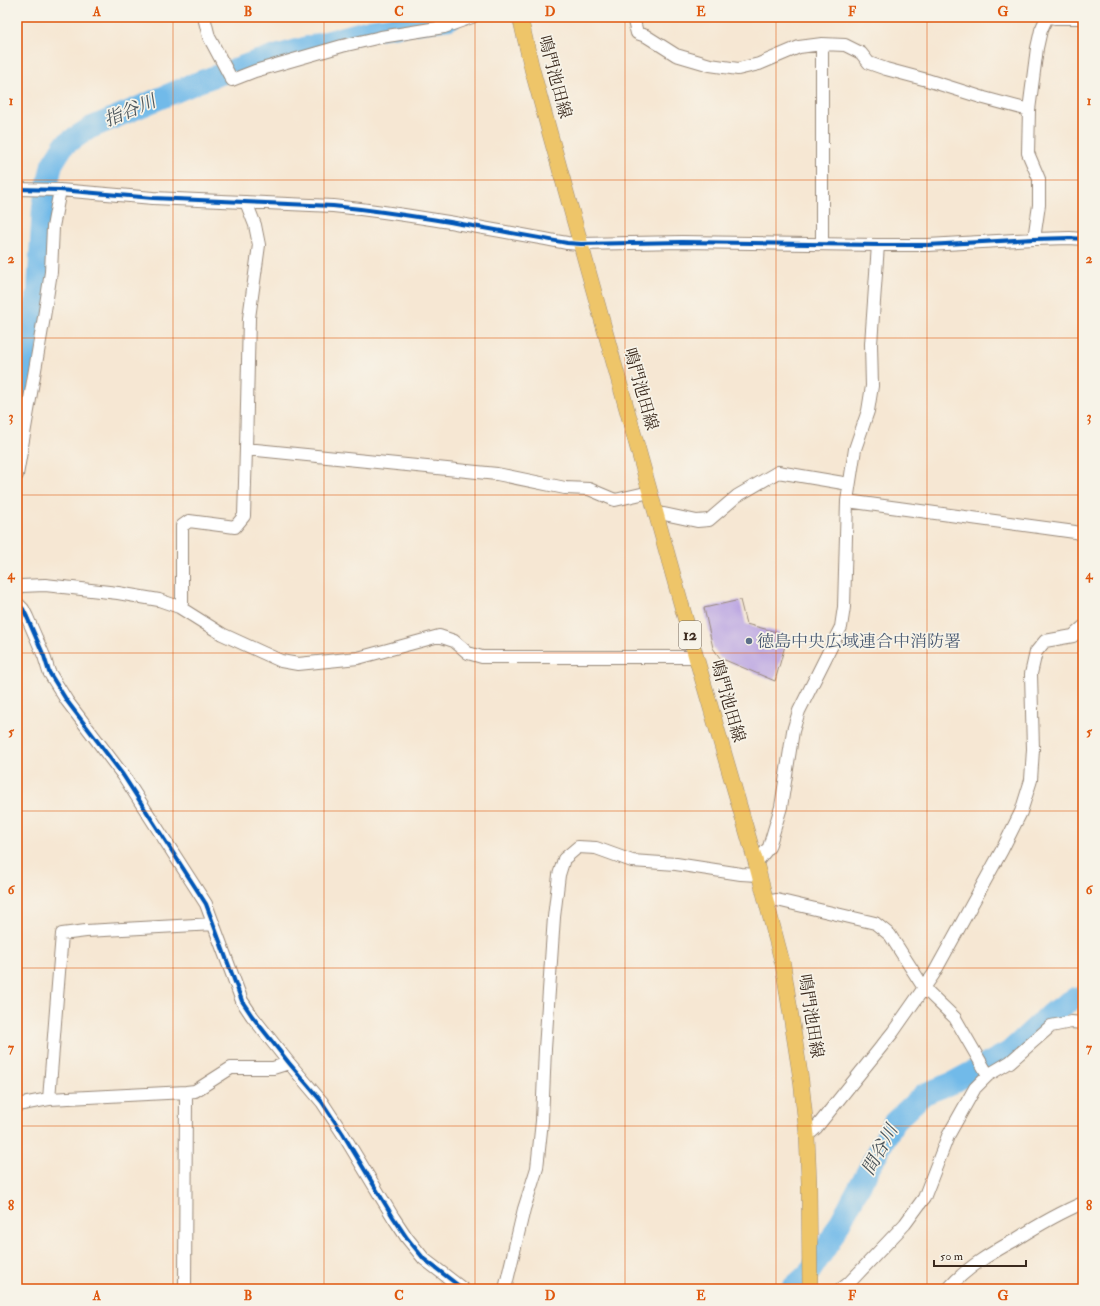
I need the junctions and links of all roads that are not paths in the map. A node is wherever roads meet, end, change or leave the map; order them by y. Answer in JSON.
{"nodes":[{"id":1,"x":204,"y":17,"type":"edge"},
{"id":2,"x":472,"y":17,"type":"edge"},
{"id":3,"x":520,"y":17,"type":"edge"},
{"id":4,"x":633,"y":17,"type":"edge"},
{"id":5,"x":1047,"y":17,"type":"edge"},
{"id":6,"x":1050,"y":17,"type":"edge"},
{"id":7,"x":1083,"y":18,"type":"edge"},
{"id":8,"x":822,"y":44,"type":"junction"},
{"id":9,"x":1029,"y":110,"type":"junction"},
{"id":10,"x":17,"y":189,"type":"edge"},
{"id":11,"x":57,"y":190,"type":"junction"},
{"id":12,"x":246,"y":202,"type":"junction"},
{"id":13,"x":1034,"y":239,"type":"junction"},
{"id":14,"x":1083,"y":239,"type":"edge"},
{"id":15,"x":581,"y":244,"type":"junction"},
{"id":16,"x":822,"y":244,"type":"junction"},
{"id":17,"x":878,"y":246,"type":"junction"},
{"id":18,"x":246,"y":449,"type":"junction"},
{"id":19,"x":17,"y":476,"type":"edge"},
{"id":20,"x":849,"y":484,"type":"junction"},
{"id":21,"x":650,"y":492,"type":"junction"},
{"id":22,"x":847,"y":501,"type":"junction"},
{"id":23,"x":656,"y":514,"type":"junction"},
{"id":24,"x":1083,"y":535,"type":"edge"},
{"id":25,"x":17,"y":589,"type":"edge"},
{"id":26,"x":17,"y":603,"type":"edge"},
{"id":27,"x":179,"y":607,"type":"junction"},
{"id":28,"x":1083,"y":628,"type":"edge"},
{"id":29,"x":696,"y":657,"type":"junction"},
{"id":30,"x":757,"y":869,"type":"junction"},
{"id":31,"x":766,"y":902,"type":"junction"},
{"id":32,"x":214,"y":924,"type":"junction"},
{"id":33,"x":924,"y":988,"type":"junction"},
{"id":34,"x":1083,"y":1023,"type":"edge"},
{"id":35,"x":289,"y":1063,"type":"junction"},
{"id":36,"x":985,"y":1069,"type":"junction"},
{"id":37,"x":186,"y":1092,"type":"junction"},
{"id":38,"x":49,"y":1099,"type":"junction"},
{"id":39,"x":17,"y":1105,"type":"edge"},
{"id":40,"x":807,"y":1136,"type":"junction"},
{"id":41,"x":1083,"y":1203,"type":"edge"},
{"id":42,"x":810,"y":1287,"type":"edge"},
{"id":43,"x":461,"y":1288,"type":"edge"},
{"id":44,"x":185,"y":1289,"type":"edge"},
{"id":45,"x":505,"y":1289,"type":"edge"},
{"id":46,"x":841,"y":1289,"type":"edge"},
{"id":47,"x":948,"y":1289,"type":"edge"}],
"edges":[{"from":1,"to":2,"type":"street"},
{"from":3,"to":15,"type":"main road","name":"鳴門池田線","number":"12"},
{"from":4,"to":8,"type":"street"},
{"from":5,"to":9,"type":"street"},
{"from":6,"to":7,"type":"street"},
{"from":8,"to":9,"type":"street"},
{"from":8,"to":16,"type":"street"},
{"from":9,"to":13,"type":"street"},
{"from":10,"to":11,"type":"street"},
{"from":11,"to":12,"type":"street"},
{"from":11,"to":19,"type":"street"},
{"from":12,"to":15,"type":"street"},
{"from":12,"to":18,"type":"street"},
{"from":13,"to":14,"type":"street"},
{"from":13,"to":17,"type":"street"},
{"from":15,"to":16,"type":"street"},
{"from":15,"to":21,"type":"main road","name":"鳴門池田線","number":"12"},
{"from":16,"to":17,"type":"street"},
{"from":17,"to":20,"type":"street"},
{"from":18,"to":21,"type":"street"},
{"from":18,"to":27,"type":"street"},
{"from":20,"to":22,"type":"street"},
{"from":20,"to":23,"type":"street"},
{"from":21,"to":23,"type":"main road","name":"鳴門池田線","number":"12"},
{"from":22,"to":24,"type":"street"},
{"from":22,"to":30,"type":"street"},
{"from":23,"to":29,"type":"main road","name":"鳴門池田線","number":"12"},
{"from":25,"to":27,"type":"street"},
{"from":26,"to":32,"type":"street"},
{"from":27,"to":29,"type":"street"},
{"from":28,"to":33,"type":"street"},
{"from":29,"to":30,"type":"main road","name":"鳴門池田線","number":"12"},
{"from":30,"to":31,"type":"main road","name":"鳴門池田線","number":"12"},
{"from":30,"to":45,"type":"street"},
{"from":31,"to":33,"type":"street"},
{"from":31,"to":40,"type":"main road","name":"鳴門池田線","number":"12"},
{"from":32,"to":35,"type":"street"},
{"from":32,"to":38,"type":"street"},
{"from":33,"to":36,"type":"street"},
{"from":33,"to":40,"type":"street"},
{"from":34,"to":36,"type":"street"},
{"from":35,"to":37,"type":"street"},
{"from":35,"to":43,"type":"street"},
{"from":36,"to":46,"type":"street"},
{"from":37,"to":38,"type":"street"},
{"from":37,"to":44,"type":"street"},
{"from":38,"to":39,"type":"street"},
{"from":40,"to":42,"type":"main road","name":"鳴門池田線","number":"12"},
{"from":41,"to":47,"type":"street"}]}
